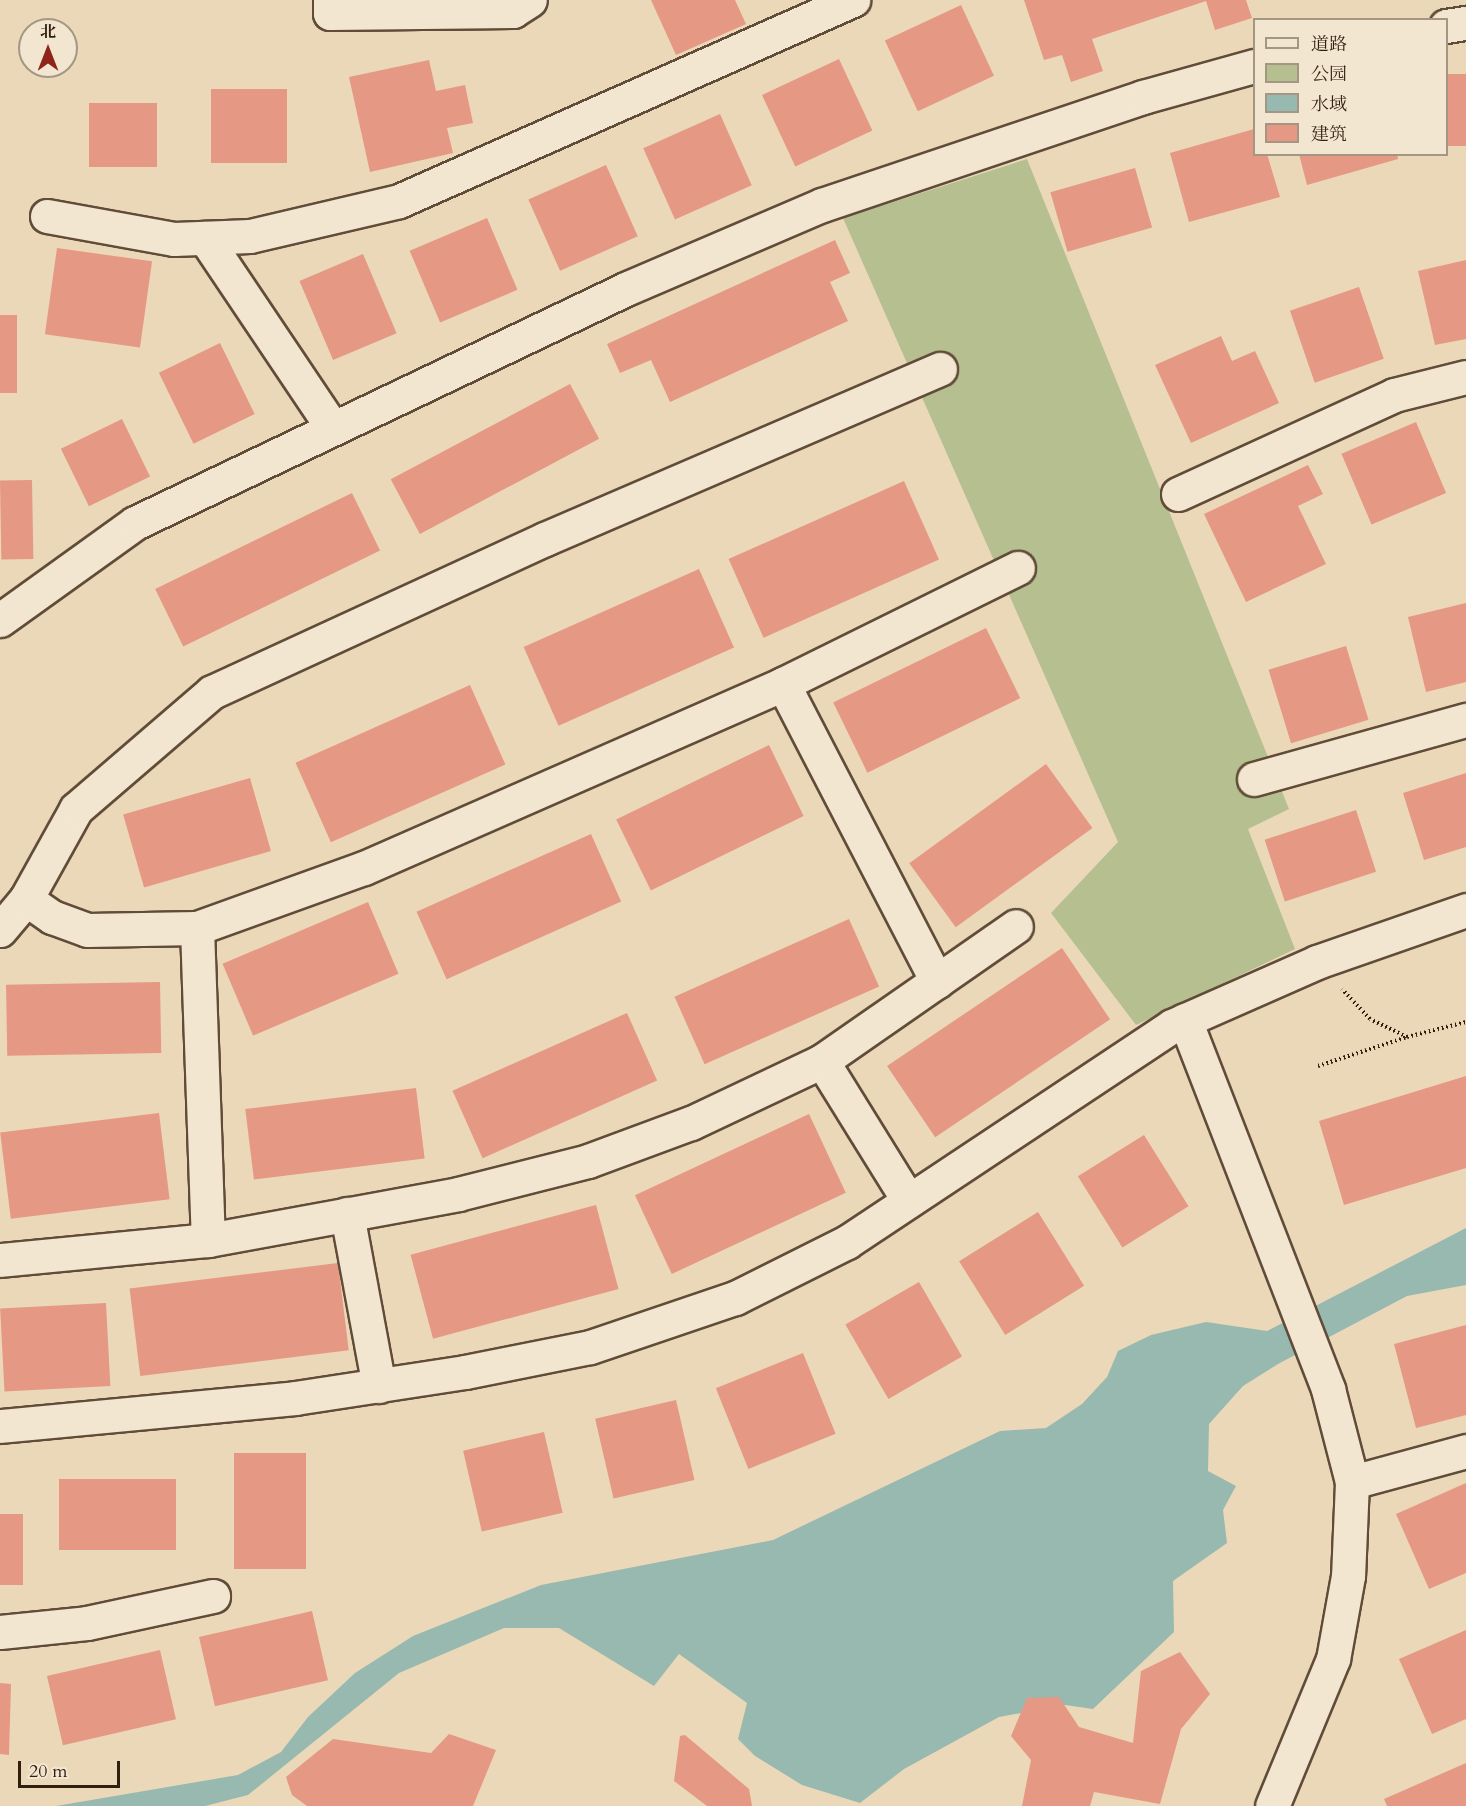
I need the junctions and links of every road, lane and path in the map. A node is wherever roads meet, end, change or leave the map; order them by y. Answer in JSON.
{"nodes":[{"id":1,"x":330,"y":0,"type":"edge"},
{"id":2,"x":853,"y":0,"type":"edge"},
{"id":3,"x":519,"y":4,"type":"edge"},
{"id":4,"x":1466,"y":23,"type":"edge"},
{"id":5,"x":1448,"y":26,"type":"edge"},
{"id":6,"x":1253,"y":66,"type":"edge"},
{"id":7,"x":47,"y":216,"type":"dead end"},
{"id":8,"x":205,"y":237,"type":"junction"},
{"id":9,"x":940,"y":369,"type":"dead end"},
{"id":10,"x":1466,"y":377,"type":"edge"},
{"id":11,"x":333,"y":427,"type":"junction"},
{"id":12,"x":1178,"y":494,"type":"dead end"},
{"id":13,"x":1018,"y":568,"type":"dead end"},
{"id":14,"x":0,"y":620,"type":"edge"},
{"id":15,"x":783,"y":684,"type":"junction"},
{"id":16,"x":1466,"y":720,"type":"edge"},
{"id":17,"x":1254,"y":779,"type":"dead end"},
{"id":18,"x":26,"y":899,"type":"junction"},
{"id":19,"x":1466,"y":910,"type":"edge"},
{"id":20,"x":1016,"y":926,"type":"dead end"},
{"id":21,"x":197,"y":928,"type":"junction"},
{"id":22,"x":0,"y":930,"type":"edge"},
{"id":23,"x":1317,"y":962,"type":"junction"},
{"id":24,"x":937,"y":981,"type":"junction"},
{"id":25,"x":1185,"y":1020,"type":"junction"},
{"id":26,"x":1466,"y":1022,"type":"edge"},
{"id":27,"x":1407,"y":1037,"type":"junction"},
{"id":28,"x":822,"y":1061,"type":"junction"},
{"id":29,"x":1318,"y":1066,"type":"dead end"},
{"id":30,"x":907,"y":1198,"type":"junction"},
{"id":31,"x":347,"y":1214,"type":"junction"},
{"id":32,"x":208,"y":1240,"type":"junction"},
{"id":33,"x":0,"y":1260,"type":"edge"},
{"id":34,"x":379,"y":1386,"type":"junction"},
{"id":35,"x":0,"y":1426,"type":"edge"},
{"id":36,"x":1466,"y":1451,"type":"edge"},
{"id":37,"x":1352,"y":1482,"type":"junction"},
{"id":38,"x":213,"y":1596,"type":"dead end"},
{"id":39,"x":0,"y":1632,"type":"edge"},
{"id":40,"x":1272,"y":1806,"type":"edge"}],
"edges":[{"from":1,"to":3,"type":"street"},
{"from":2,"to":8,"type":"street"},
{"from":4,"to":5,"type":"street"},
{"from":6,"to":11,"type":"street"},
{"from":7,"to":8,"type":"street"},
{"from":8,"to":11,"type":"street"},
{"from":9,"to":18,"type":"street"},
{"from":10,"to":12,"type":"street"},
{"from":11,"to":14,"type":"street"},
{"from":13,"to":15,"type":"street"},
{"from":15,"to":21,"type":"street"},
{"from":15,"to":24,"type":"street"},
{"from":16,"to":17,"type":"street"},
{"from":18,"to":21,"type":"street"},
{"from":18,"to":22,"type":"street"},
{"from":19,"to":23,"type":"street"},
{"from":20,"to":24,"type":"street"},
{"from":21,"to":32,"type":"street"},
{"from":23,"to":25,"type":"street"},
{"from":23,"to":27,"type":"path"},
{"from":24,"to":28,"type":"street"},
{"from":25,"to":30,"type":"street"},
{"from":25,"to":37,"type":"street"},
{"from":26,"to":27,"type":"path"},
{"from":27,"to":29,"type":"path"},
{"from":28,"to":30,"type":"street"},
{"from":28,"to":31,"type":"street"},
{"from":30,"to":34,"type":"street"},
{"from":31,"to":32,"type":"street"},
{"from":31,"to":34,"type":"street"},
{"from":32,"to":33,"type":"street"},
{"from":34,"to":35,"type":"street"},
{"from":36,"to":37,"type":"street"},
{"from":37,"to":40,"type":"street"},
{"from":38,"to":39,"type":"street"}]}
